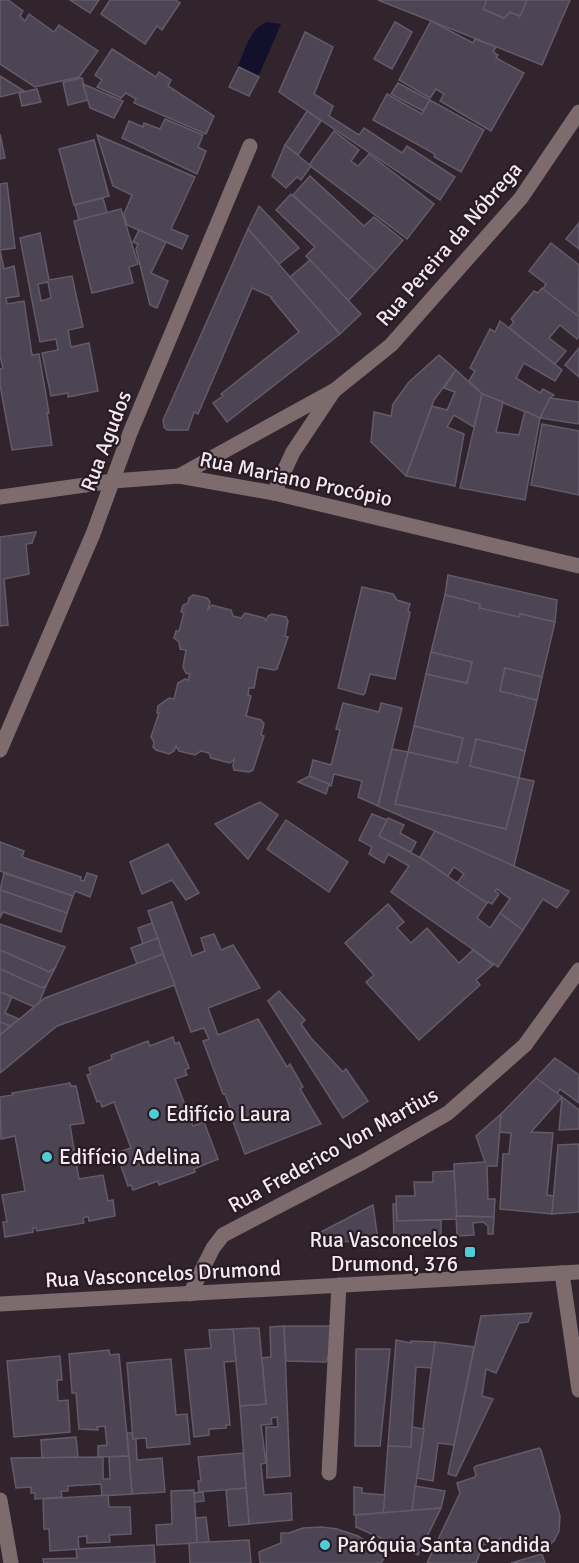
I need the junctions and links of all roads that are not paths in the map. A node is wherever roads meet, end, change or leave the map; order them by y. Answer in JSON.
{"nodes":[{"id":1,"x":579,"y":111,"type":"edge"},
{"id":2,"x":250,"y":146,"type":"dead end"},
{"id":3,"x":335,"y":390,"type":"junction"},
{"id":4,"x":179,"y":476,"type":"junction"},
{"id":5,"x":113,"y":481,"type":"junction"},
{"id":6,"x":274,"y":493,"type":"junction"},
{"id":7,"x":0,"y":497,"type":"edge"},
{"id":8,"x":579,"y":566,"type":"edge"},
{"id":9,"x":0,"y":750,"type":"edge"},
{"id":10,"x":579,"y":970,"type":"edge"},
{"id":11,"x":579,"y":1272,"type":"edge"},
{"id":12,"x":562,"y":1273,"type":"junction"},
{"id":13,"x":339,"y":1286,"type":"junction"},
{"id":14,"x":190,"y":1294,"type":"junction"},
{"id":15,"x":0,"y":1304,"type":"edge"},
{"id":16,"x":579,"y":1390,"type":"edge"},
{"id":17,"x":329,"y":1473,"type":"dead end"},
{"id":18,"x":0,"y":1500,"type":"edge"},
{"id":19,"x":11,"y":1563,"type":"edge"}],
"edges":[{"from":1,"to":3,"type":"street","name":"Rua Pereira da Nóbrega"},
{"from":2,"to":5,"type":"street","name":"Rua Agudos"},
{"from":3,"to":4,"type":"street","name":"Rua Pereira da Nóbrega"},
{"from":3,"to":6,"type":"street","name":"Rua Pereira da Nóbrega"},
{"from":4,"to":5,"type":"street","name":"Rua Mariano Procópio"},
{"from":4,"to":6,"type":"street","name":"Rua Mariano Procópio"},
{"from":5,"to":7,"type":"street","name":"Rua Mariano Procópio"},
{"from":5,"to":9,"type":"street","name":"Rua Agudos"},
{"from":6,"to":8,"type":"street","name":"Rua Mariano Procópio"},
{"from":10,"to":14,"type":"street","name":"Rua Frederico Von Martius"},
{"from":11,"to":12,"type":"street","name":"Rua Vasconcelos Drumond"},
{"from":12,"to":13,"type":"street","name":"Rua Vasconcelos Drumond"},
{"from":12,"to":16,"type":"street"},
{"from":13,"to":14,"type":"street","name":"Rua Vasconcelos Drumond"},
{"from":13,"to":17,"type":"street"},
{"from":14,"to":15,"type":"street","name":"Rua Vasconcelos Drumond"},
{"from":18,"to":19,"type":"street"}]}
